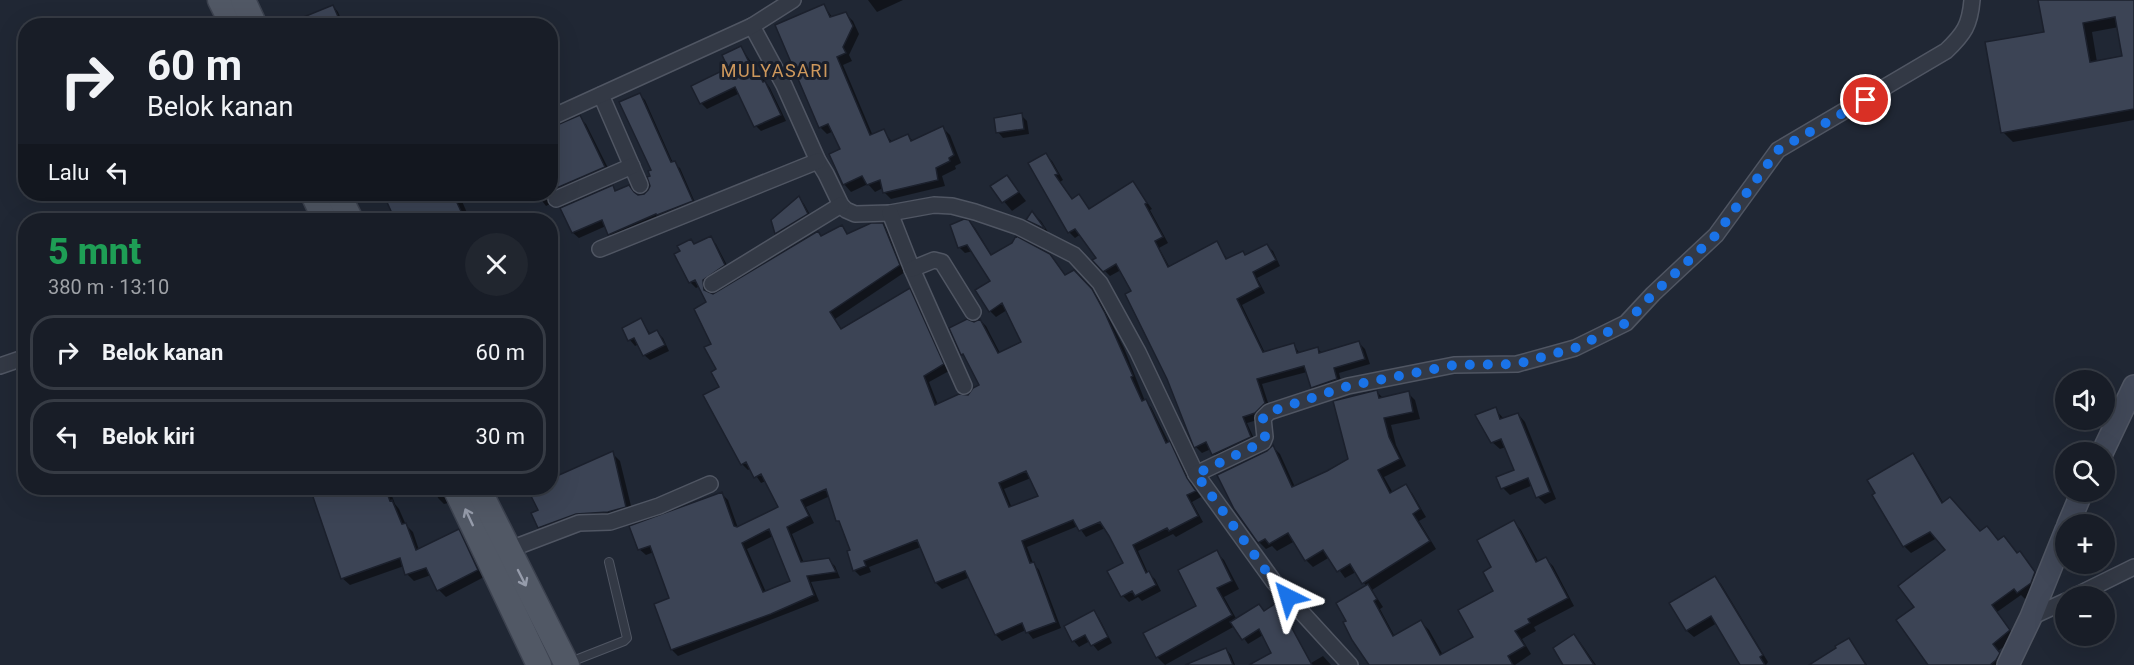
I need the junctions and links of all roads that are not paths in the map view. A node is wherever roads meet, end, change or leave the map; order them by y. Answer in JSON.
{"nodes":[{"id":1,"x":220,"y":0,"type":"edge"},
{"id":2,"x":243,"y":0,"type":"edge"},
{"id":3,"x":793,"y":0,"type":"edge"},
{"id":4,"x":1972,"y":0,"type":"edge"},
{"id":5,"x":229,"y":18,"type":"edge"},
{"id":6,"x":251,"y":18,"type":"edge"},
{"id":7,"x":752,"y":26,"type":"junction"},
{"id":8,"x":601,"y":95,"type":"junction"},
{"id":9,"x":558,"y":114,"type":"edge"},
{"id":10,"x":818,"y":161,"type":"junction"},
{"id":11,"x":632,"y":166,"type":"junction"},
{"id":12,"x":640,"y":185,"type":"dead end"},
{"id":13,"x":558,"y":197,"type":"edge"},
{"id":14,"x":841,"y":205,"type":"junction"},
{"id":15,"x":890,"y":213,"type":"junction"},
{"id":16,"x":600,"y":249,"type":"dead end"},
{"id":17,"x":912,"y":269,"type":"junction"},
{"id":18,"x":712,"y":284,"type":"dead end"},
{"id":19,"x":974,"y":312,"type":"dead end"},
{"id":20,"x":18,"y":360,"type":"edge"},
{"id":21,"x":0,"y":366,"type":"edge"},
{"id":22,"x":964,"y":386,"type":"dead end"},
{"id":23,"x":2134,"y":386,"type":"edge"},
{"id":24,"x":2107,"y":442,"type":"edge"},
{"id":25,"x":1196,"y":474,"type":"junction"},
{"id":26,"x":710,"y":483,"type":"dead end"},
{"id":27,"x":458,"y":495,"type":"edge"},
{"id":28,"x":481,"y":495,"type":"edge"},
{"id":29,"x":508,"y":550,"type":"junction"},
{"id":30,"x":2055,"y":557,"type":"edge"},
{"id":31,"x":609,"y":562,"type":"dead end"},
{"id":32,"x":2134,"y":567,"type":"edge"},
{"id":33,"x":2095,"y":586,"type":"edge"},
{"id":34,"x":2055,"y":606,"type":"edge"},
{"id":35,"x":2031,"y":617,"type":"junction"},
{"id":36,"x":567,"y":664,"type":"edge"},
{"id":37,"x":539,"y":665,"type":"edge"},
{"id":38,"x":1350,"y":665,"type":"edge"},
{"id":39,"x":2008,"y":665,"type":"edge"}],
"edges":[{"from":1,"to":5,"type":"main road"},
{"from":2,"to":6,"type":"main road"},
{"from":3,"to":7,"type":"street"},
{"from":4,"to":25,"type":"street"},
{"from":7,"to":8,"type":"street"},
{"from":7,"to":10,"type":"street"},
{"from":8,"to":9,"type":"street"},
{"from":8,"to":11,"type":"street"},
{"from":10,"to":14,"type":"street"},
{"from":10,"to":16,"type":"street"},
{"from":11,"to":12,"type":"street"},
{"from":11,"to":13,"type":"street"},
{"from":14,"to":15,"type":"street"},
{"from":14,"to":18,"type":"street"},
{"from":15,"to":17,"type":"street"},
{"from":15,"to":25,"type":"street"},
{"from":17,"to":19,"type":"street"},
{"from":17,"to":22,"type":"street"},
{"from":20,"to":21,"type":"street"},
{"from":23,"to":24,"type":"main road"},
{"from":25,"to":38,"type":"street"},
{"from":26,"to":29,"type":"street"},
{"from":37,"to":27,"type":"main road","one_way":true},
{"from":28,"to":29,"type":"main road"},
{"from":29,"to":36,"type":"main road","one_way":true},
{"from":30,"to":35,"type":"main road"},
{"from":31,"to":36,"type":"lane"},
{"from":32,"to":33,"type":"street"},
{"from":34,"to":35,"type":"street"},
{"from":35,"to":39,"type":"main road"}]}
